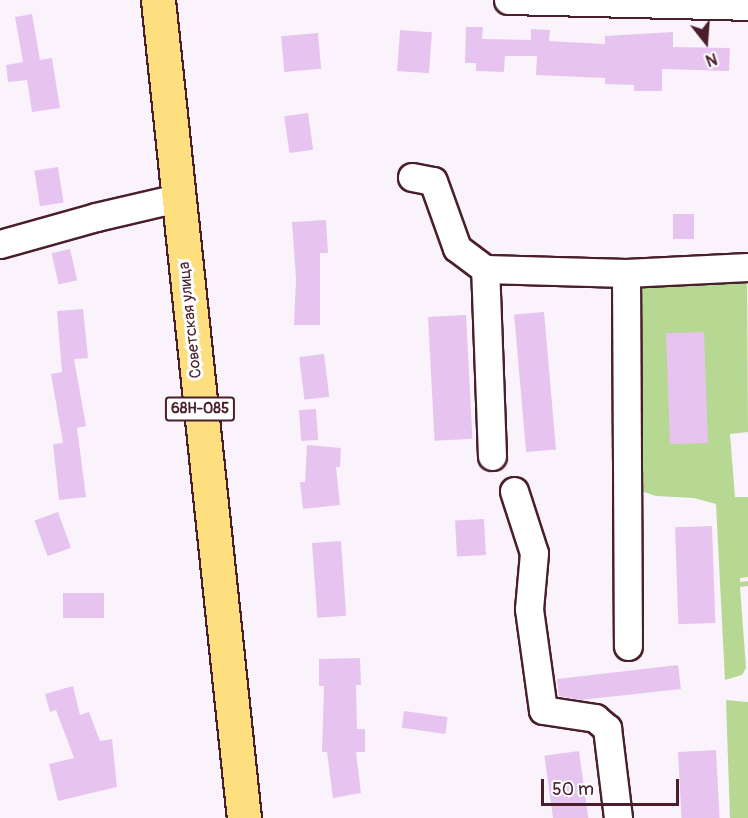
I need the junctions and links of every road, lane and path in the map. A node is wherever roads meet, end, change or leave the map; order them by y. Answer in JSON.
{"nodes":[{"id":1,"x":158,"y":0,"type":"edge"},
{"id":2,"x":510,"y":0,"type":"edge"},
{"id":3,"x":748,"y":6,"type":"edge"},
{"id":4,"x":412,"y":177,"type":"dead end"},
{"id":5,"x":177,"y":198,"type":"junction"},
{"id":6,"x":0,"y":244,"type":"edge"},
{"id":7,"x":748,"y":267,"type":"edge"},
{"id":8,"x":485,"y":269,"type":"junction"},
{"id":9,"x":627,"y":273,"type":"junction"},
{"id":10,"x":492,"y":456,"type":"dead end"},
{"id":11,"x":514,"y":491,"type":"dead end"},
{"id":12,"x":628,"y":646,"type":"dead end"},
{"id":13,"x":244,"y":818,"type":"edge"},
{"id":14,"x":618,"y":818,"type":"edge"}],
"edges":[{"from":1,"to":5,"type":"main road","name":"Советская улица","number":"68Н-085"},
{"from":2,"to":3,"type":"street"},
{"from":4,"to":8,"type":"street"},
{"from":5,"to":6,"type":"street"},
{"from":5,"to":13,"type":"main road","name":"Советская улица","number":"68Н-085"},
{"from":7,"to":9,"type":"street"},
{"from":8,"to":9,"type":"street"},
{"from":8,"to":10,"type":"street"},
{"from":9,"to":12,"type":"street"},
{"from":11,"to":14,"type":"street"}]}
